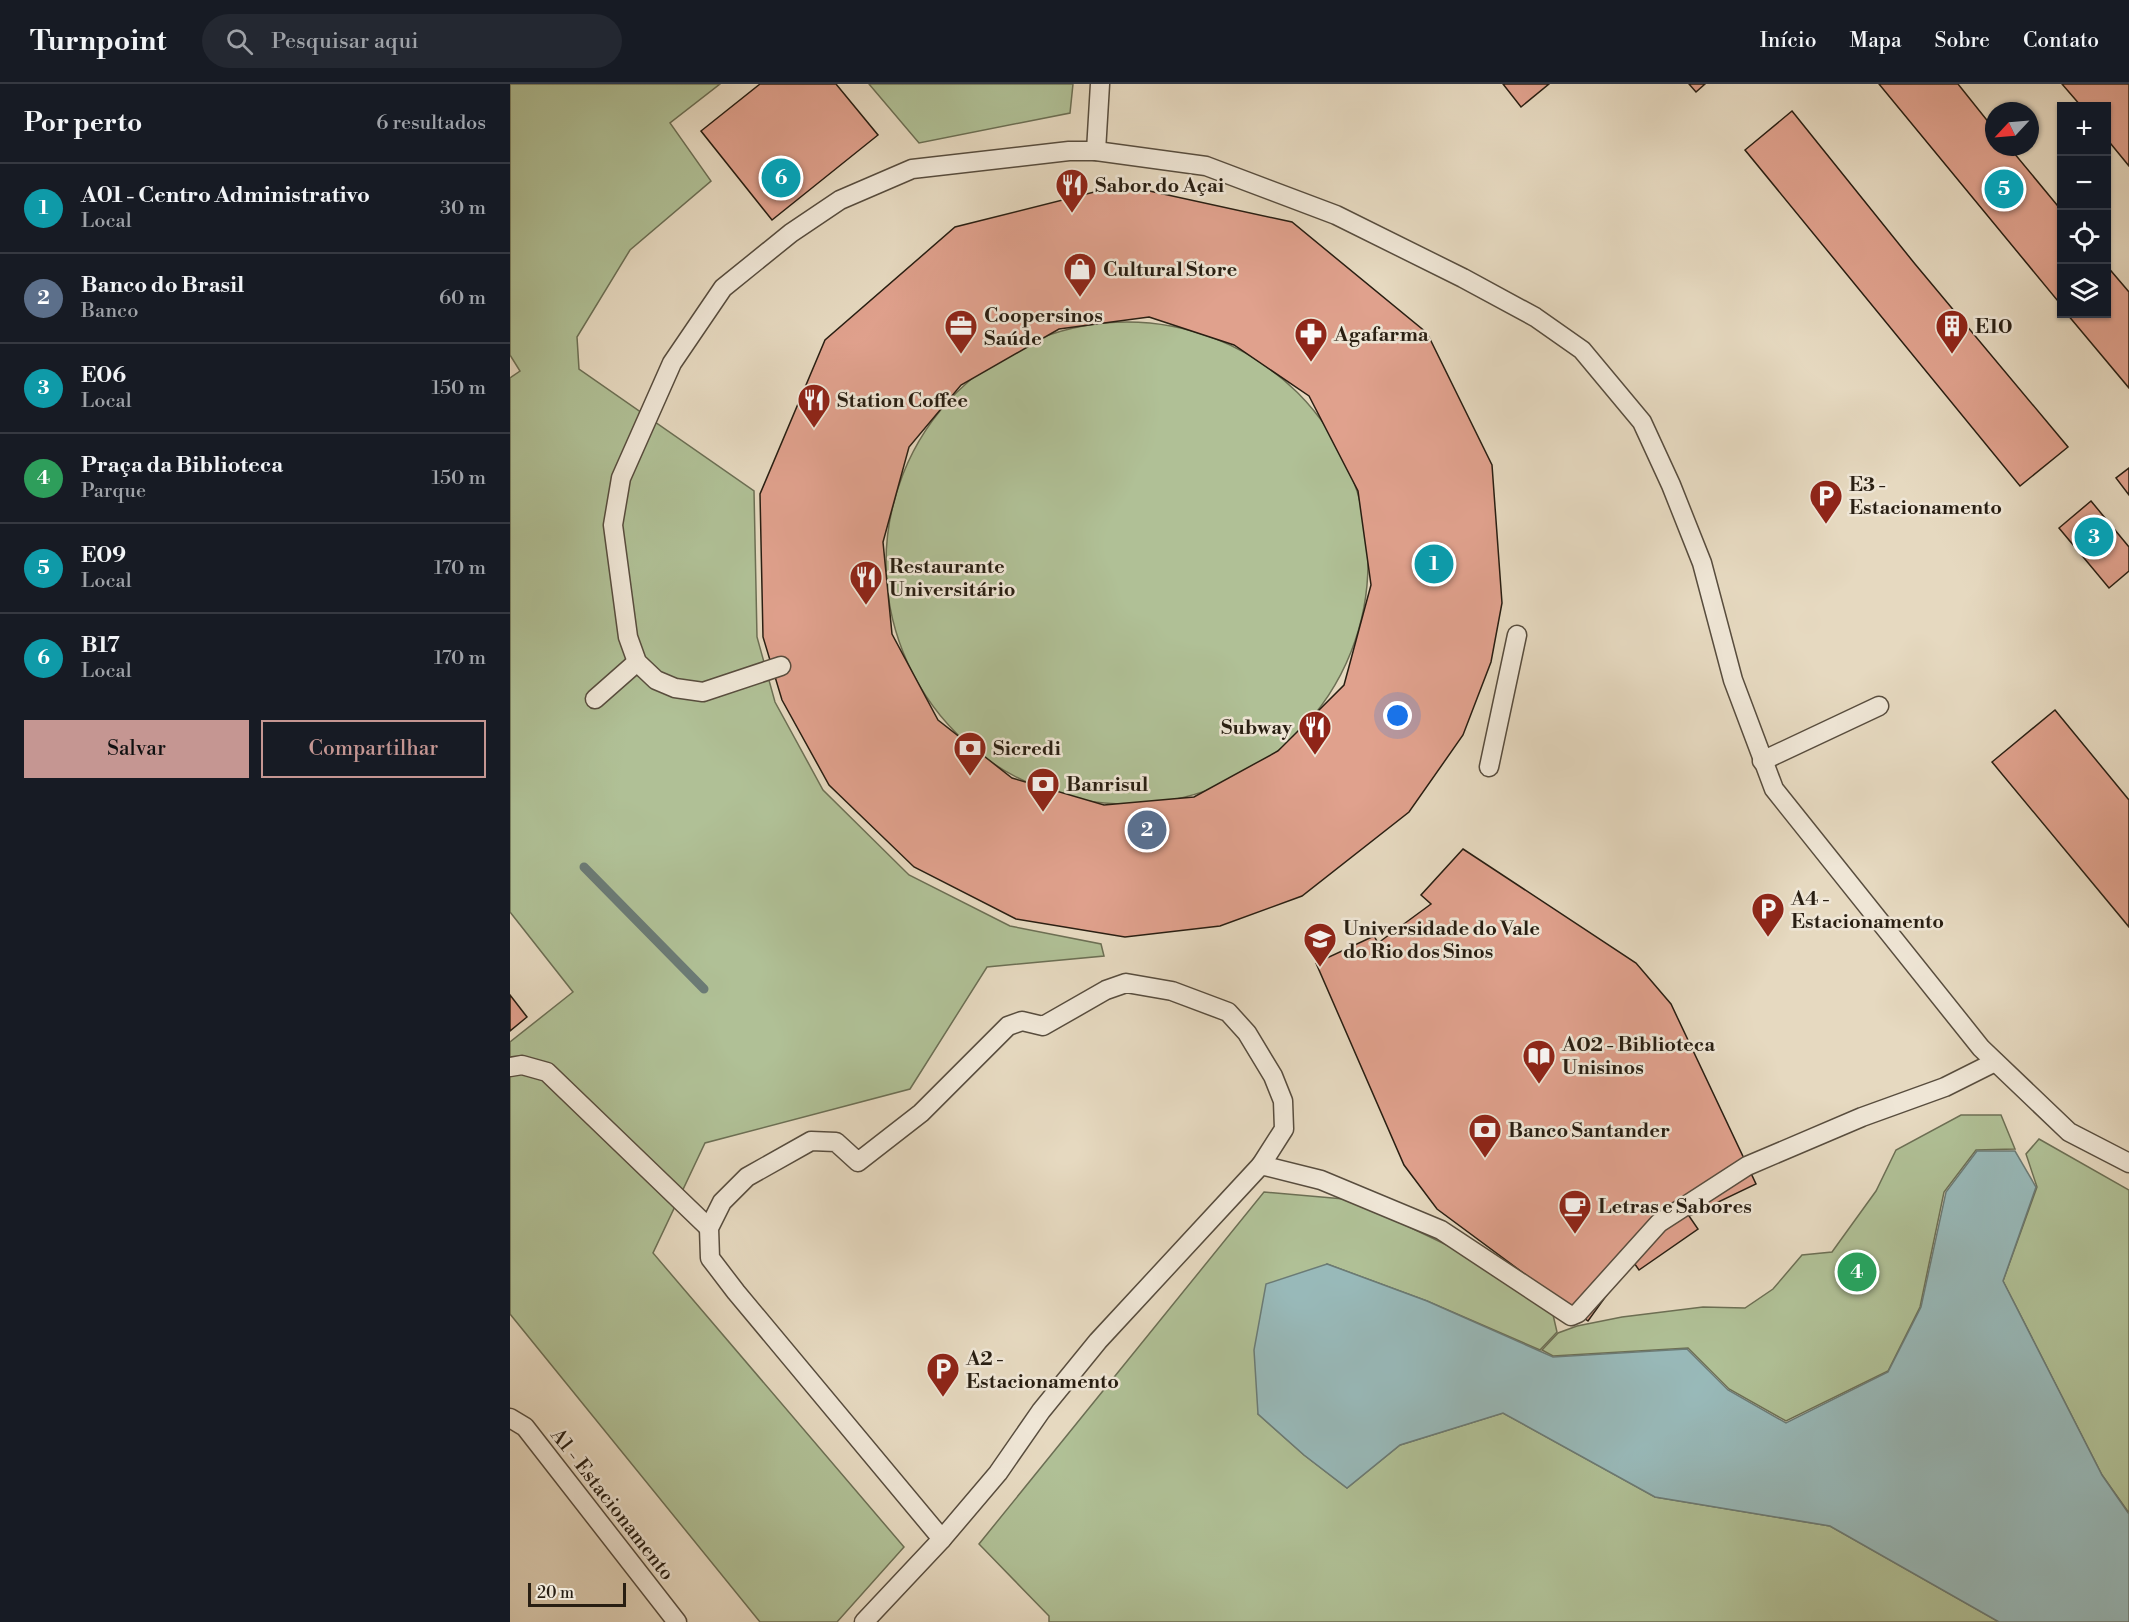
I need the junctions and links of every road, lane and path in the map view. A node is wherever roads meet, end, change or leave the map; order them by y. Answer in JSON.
{"nodes":[{"id":1,"x":1100,"y":84,"type":"edge"},
{"id":2,"x":1096,"y":151,"type":"junction"},
{"id":3,"x":1517,"y":636,"type":"dead end"},
{"id":4,"x":637,"y":662,"type":"junction"},
{"id":5,"x":781,"y":666,"type":"dead end"},
{"id":6,"x":595,"y":699,"type":"dead end"},
{"id":7,"x":1879,"y":706,"type":"dead end"},
{"id":8,"x":1762,"y":761,"type":"junction"},
{"id":9,"x":1489,"y":767,"type":"dead end"},
{"id":10,"x":1995,"y":1062,"type":"junction"},
{"id":11,"x":510,"y":1067,"type":"edge"},
{"id":12,"x":2129,"y":1163,"type":"edge"},
{"id":13,"x":1261,"y":1165,"type":"junction"},
{"id":14,"x":709,"y":1228,"type":"junction"},
{"id":15,"x":510,"y":1418,"type":"edge"},
{"id":16,"x":942,"y":1539,"type":"junction"},
{"id":17,"x":677,"y":1622,"type":"edge"},
{"id":18,"x":864,"y":1622,"type":"edge"}],
"edges":[{"from":1,"to":2,"type":"lane"},
{"from":2,"to":4,"type":"lane"},
{"from":2,"to":8,"type":"lane"},
{"from":3,"to":9,"type":"lane"},
{"from":4,"to":5,"type":"lane"},
{"from":4,"to":6,"type":"lane"},
{"from":7,"to":8,"type":"lane"},
{"from":8,"to":10,"type":"lane"},
{"from":10,"to":12,"type":"lane"},
{"from":10,"to":13,"type":"lane"},
{"from":11,"to":14,"type":"lane"},
{"from":13,"to":14,"type":"lane"},
{"from":13,"to":16,"type":"lane"},
{"from":14,"to":16,"type":"lane"},
{"from":15,"to":17,"type":"lane","name":"A1 - Estacionamento"},
{"from":16,"to":18,"type":"lane"}]}
